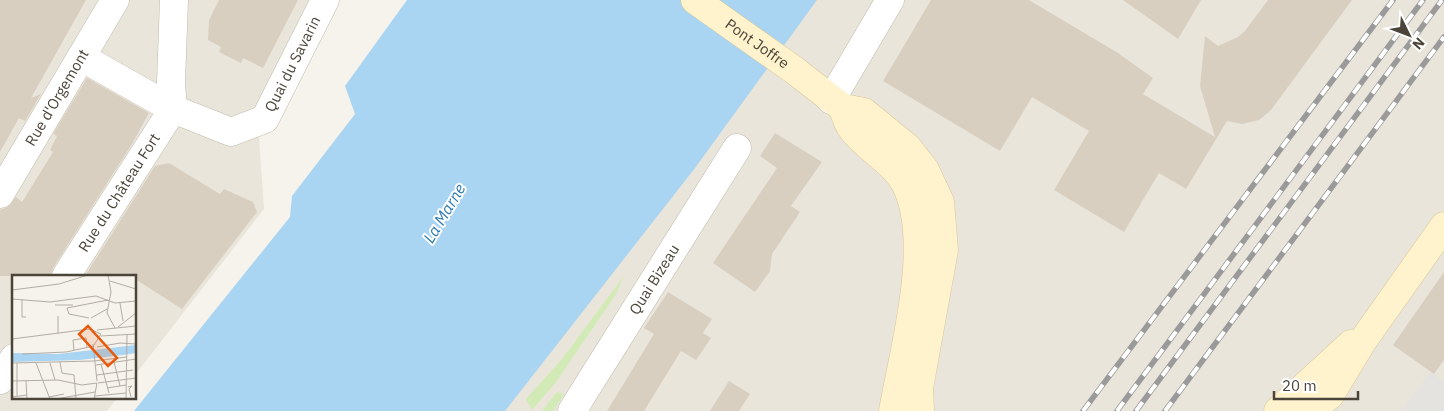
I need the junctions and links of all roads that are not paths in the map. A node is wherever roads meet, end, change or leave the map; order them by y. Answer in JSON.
{"nodes":[{"id":1,"x":115,"y":0,"type":"edge"},
{"id":2,"x":174,"y":0,"type":"edge"},
{"id":3,"x":325,"y":0,"type":"edge"},
{"id":4,"x":696,"y":0,"type":"edge"},
{"id":5,"x":890,"y":0,"type":"edge"},
{"id":6,"x":80,"y":57,"type":"junction"},
{"id":7,"x":837,"y":104,"type":"junction"},
{"id":8,"x":173,"y":109,"type":"junction"},
{"id":9,"x":737,"y":148,"type":"dead end"},
{"id":10,"x":0,"y":194,"type":"edge"},
{"id":11,"x":1444,"y":226,"type":"edge"},
{"id":12,"x":67,"y":275,"type":"edge"},
{"id":13,"x":1409,"y":276,"type":"junction"},
{"id":14,"x":12,"y":361,"type":"edge"},
{"id":15,"x":0,"y":380,"type":"edge"},
{"id":16,"x":1303,"y":408,"type":"edge"},
{"id":17,"x":572,"y":411,"type":"edge"},
{"id":18,"x":893,"y":411,"type":"edge"},
{"id":19,"x":920,"y":411,"type":"edge"}],
"edges":[{"from":1,"to":6,"type":"street","name":"Rue d'Orgemont"},
{"from":2,"to":8,"type":"street"},
{"from":3,"to":8,"type":"street","name":"Quai du Savarin"},
{"from":4,"to":7,"type":"main road","name":"Pont Joffre"},
{"from":5,"to":7,"type":"street"},
{"from":6,"to":8,"type":"street","name":"Quai du Savarin"},
{"from":6,"to":10,"type":"street","name":"Rue d'Orgemont"},
{"from":7,"to":18,"type":"main road"},
{"from":7,"to":19,"type":"main road"},
{"from":8,"to":12,"type":"street","name":"Rue du Château Fort"},
{"from":9,"to":17,"type":"street","name":"Quai Bizeau"},
{"from":11,"to":13,"type":"main road"},
{"from":13,"to":16,"type":"main road"},
{"from":13,"to":16,"type":"main road"},
{"from":14,"to":15,"type":"street"}]}
